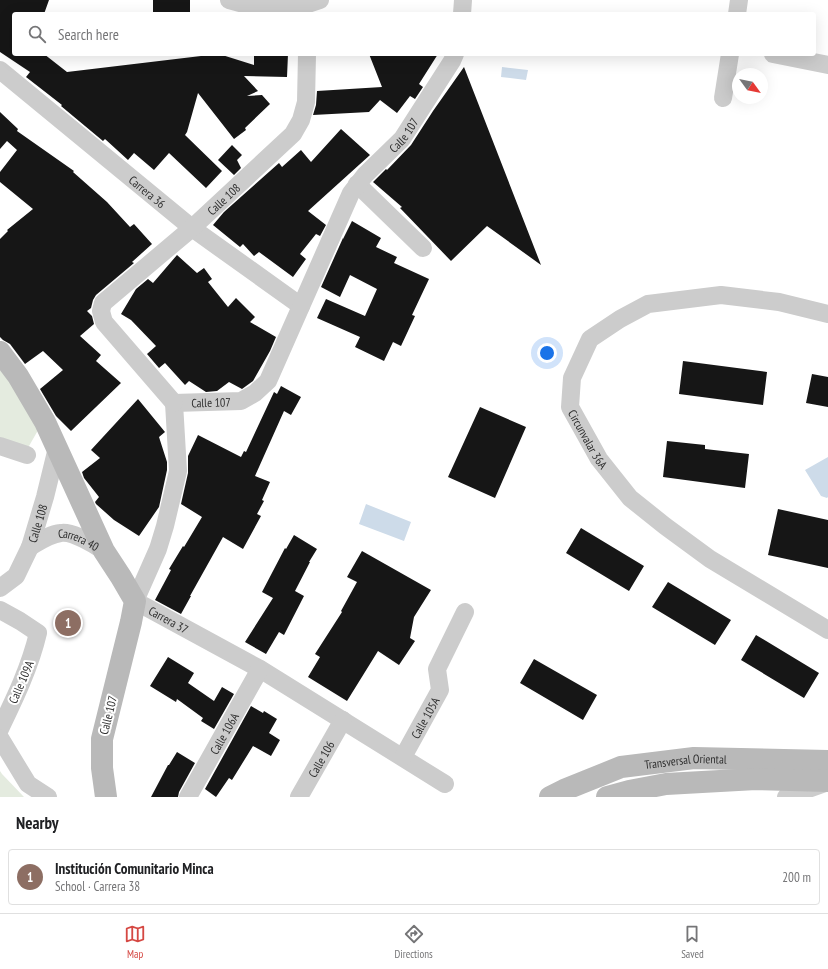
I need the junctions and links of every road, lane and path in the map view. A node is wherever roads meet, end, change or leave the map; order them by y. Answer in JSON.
{"nodes":[{"id":1,"x":229,"y":0,"type":"edge"},
{"id":2,"x":463,"y":0,"type":"edge"},
{"id":3,"x":739,"y":0,"type":"edge"},
{"id":4,"x":311,"y":5,"type":"edge"},
{"id":5,"x":462,"y":12,"type":"edge"},
{"id":6,"x":737,"y":12,"type":"edge"},
{"id":7,"x":307,"y":56,"type":"edge"},
{"id":8,"x":454,"y":56,"type":"edge"},
{"id":9,"x":730,"y":56,"type":"edge"},
{"id":10,"x":783,"y":56,"type":"edge"},
{"id":11,"x":828,"y":65,"type":"edge"},
{"id":12,"x":0,"y":70,"type":"edge"},
{"id":13,"x":723,"y":98,"type":"dead end"},
{"id":14,"x":357,"y":184,"type":"junction"},
{"id":15,"x":192,"y":228,"type":"junction"},
{"id":16,"x":423,"y":248,"type":"dead end"},
{"id":17,"x":300,"y":306,"type":"junction"},
{"id":18,"x":828,"y":314,"type":"edge"},
{"id":19,"x":0,"y":352,"type":"edge"},
{"id":20,"x":174,"y":403,"type":"junction"},
{"id":21,"x":0,"y":446,"type":"edge"},
{"id":22,"x":57,"y":448,"type":"junction"},
{"id":23,"x":27,"y":455,"type":"dead end"},
{"id":24,"x":30,"y":547,"type":"junction"},
{"id":25,"x":104,"y":550,"type":"junction"},
{"id":26,"x":0,"y":588,"type":"edge"},
{"id":27,"x":134,"y":601,"type":"junction"},
{"id":28,"x":0,"y":610,"type":"edge"},
{"id":29,"x":465,"y":612,"type":"dead end"},
{"id":30,"x":828,"y":630,"type":"edge"},
{"id":31,"x":260,"y":669,"type":"junction"},
{"id":32,"x":343,"y":720,"type":"junction"},
{"id":33,"x":0,"y":729,"type":"edge"},
{"id":34,"x":0,"y":738,"type":"edge"},
{"id":35,"x":403,"y":757,"type":"junction"},
{"id":36,"x":828,"y":761,"type":"edge"},
{"id":37,"x":828,"y":782,"type":"edge"},
{"id":38,"x":445,"y":784,"type":"dead end"},
{"id":39,"x":48,"y":797,"type":"edge"},
{"id":40,"x":106,"y":797,"type":"edge"},
{"id":41,"x":188,"y":797,"type":"edge"},
{"id":42,"x":299,"y":797,"type":"edge"},
{"id":43,"x":550,"y":797,"type":"edge"},
{"id":44,"x":607,"y":797,"type":"edge"},
{"id":45,"x":786,"y":797,"type":"edge"}],
"edges":[{"from":1,"to":4,"type":"street"},
{"from":2,"to":5,"type":"street"},
{"from":3,"to":6,"type":"street"},
{"from":7,"to":15,"type":"street","name":"Calle 108"},
{"from":8,"to":14,"type":"street","name":"Calle 107"},
{"from":9,"to":13,"type":"street"},
{"from":10,"to":11,"type":"street"},
{"from":12,"to":15,"type":"street","name":"Carrera 36"},
{"from":14,"to":16,"type":"street"},
{"from":14,"to":17,"type":"street","name":"Calle 107"},
{"from":15,"to":17,"type":"street","name":"Carrera 36"},
{"from":15,"to":20,"type":"street","name":"Calle 108"},
{"from":17,"to":20,"type":"street","name":"Calle 107"},
{"from":18,"to":30,"type":"street","name":"Circunvalar 36A"},
{"from":19,"to":22,"type":"main road","name":"Carrera 37"},
{"from":20,"to":27,"type":"street","name":"Calle 107"},
{"from":21,"to":23,"type":"street"},
{"from":22,"to":24,"type":"street","name":"Calle 108"},
{"from":22,"to":25,"type":"main road","name":"Carrera 37"},
{"from":24,"to":25,"type":"street","name":"Carrera 40"},
{"from":24,"to":26,"type":"street","name":"Calle 108"},
{"from":25,"to":27,"type":"main road","name":"Carrera 37"},
{"from":27,"to":31,"type":"street","name":"Carrera 37"},
{"from":27,"to":40,"type":"main road","name":"Calle 107"},
{"from":28,"to":33,"type":"street","name":"Calle 109A"},
{"from":29,"to":35,"type":"street","name":"Calle 105A"},
{"from":31,"to":32,"type":"street","name":"Carrera 37"},
{"from":31,"to":41,"type":"street","name":"Calle 106A"},
{"from":32,"to":35,"type":"street","name":"Carrera 37"},
{"from":32,"to":42,"type":"street","name":"Calle 106"},
{"from":34,"to":39,"type":"street"},
{"from":35,"to":38,"type":"street","name":"Carrera 37"},
{"from":36,"to":43,"type":"main road","name":"Transversal Oriental"},
{"from":37,"to":44,"type":"main road","name":"Transversal Oriental"},
{"from":37,"to":45,"type":"street"}]}
